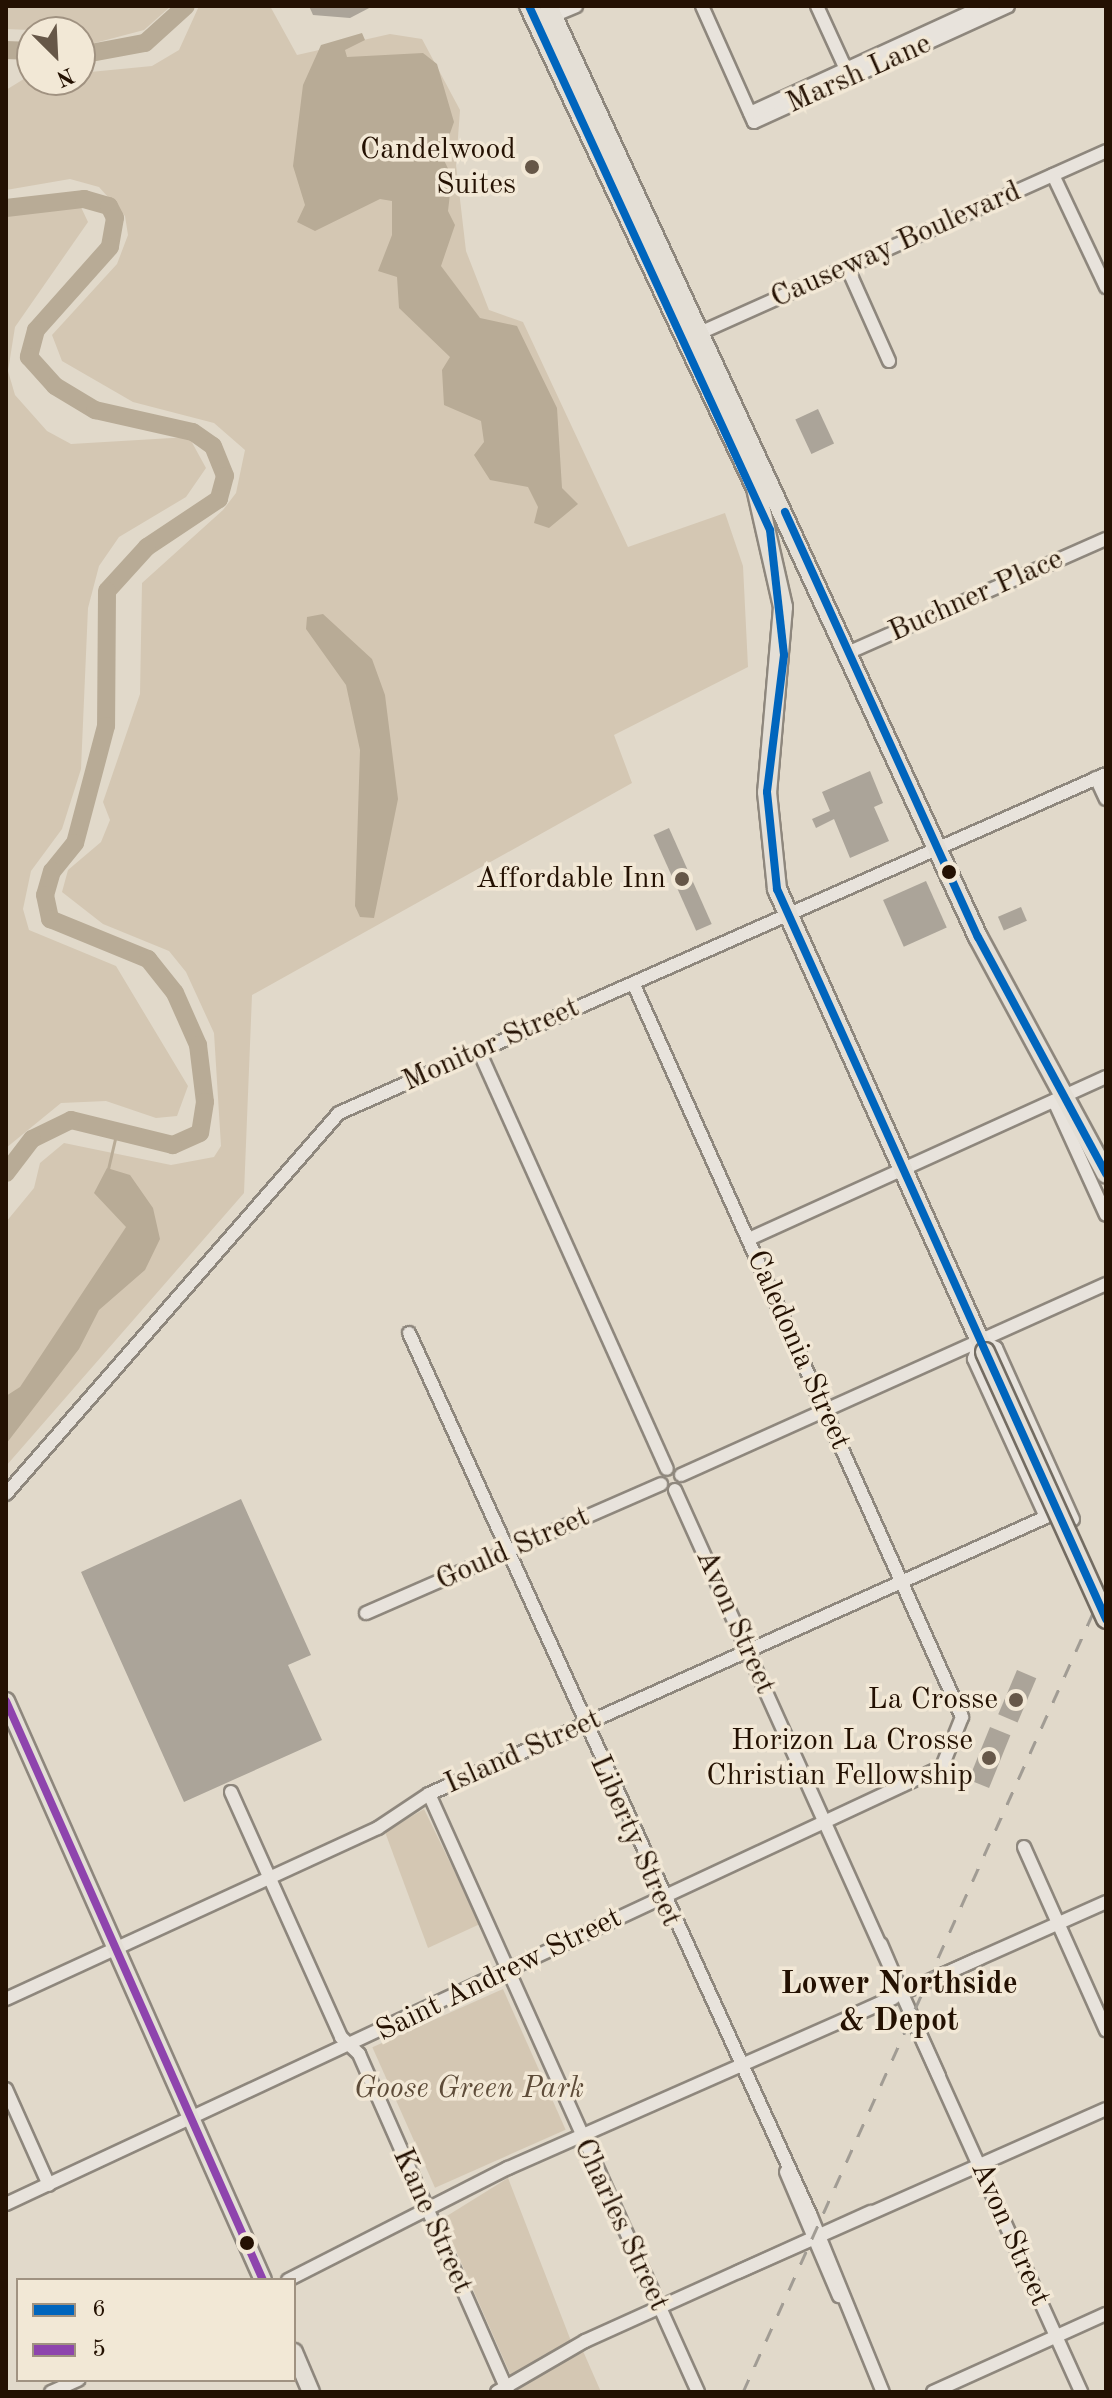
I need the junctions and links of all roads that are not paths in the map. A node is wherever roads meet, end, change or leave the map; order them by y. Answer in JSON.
{"nodes":[{"id":1,"x":529,"y":6,"type":"edge"},
{"id":2,"x":576,"y":6,"type":"edge"},
{"id":3,"x":702,"y":6,"type":"edge"},
{"id":4,"x":817,"y":6,"type":"edge"},
{"id":5,"x":991,"y":8,"type":"edge"},
{"id":6,"x":551,"y":11,"type":"edge"},
{"id":7,"x":549,"y":50,"type":"junction"},
{"id":8,"x":848,"y":74,"type":"junction"},
{"id":9,"x":594,"y":105,"type":"junction"},
{"id":10,"x":1106,"y":151,"type":"edge"},
{"id":11,"x":1053,"y":175,"type":"junction"},
{"id":12,"x":847,"y":267,"type":"junction"},
{"id":13,"x":1106,"y":287,"type":"edge"},
{"id":14,"x":704,"y":331,"type":"junction"},
{"id":15,"x":686,"y":339,"type":"junction"},
{"id":16,"x":889,"y":361,"type":"dead end"},
{"id":17,"x":1106,"y":539,"type":"edge"},
{"id":18,"x":845,"y":654,"type":"junction"},
{"id":19,"x":1101,"y":776,"type":"edge"},
{"id":20,"x":1106,"y":799,"type":"edge"},
{"id":21,"x":937,"y":849,"type":"junction"},
{"id":22,"x":787,"y":916,"type":"junction"},
{"id":23,"x":633,"y":983,"type":"junction"},
{"id":24,"x":479,"y":1051,"type":"junction"},
{"id":25,"x":1106,"y":1077,"type":"edge"},
{"id":26,"x":1060,"y":1098,"type":"junction"},
{"id":27,"x":901,"y":1170,"type":"junction"},
{"id":28,"x":1106,"y":1174,"type":"edge"},
{"id":29,"x":1106,"y":1215,"type":"edge"},
{"id":30,"x":749,"y":1239,"type":"junction"},
{"id":31,"x":1106,"y":1284,"type":"edge"},
{"id":32,"x":409,"y":1333,"type":"dead end"},
{"id":33,"x":982,"y":1346,"type":"junction"},
{"id":34,"x":825,"y":1410,"type":"junction"},
{"id":35,"x":667,"y":1469,"type":"junction"},
{"id":36,"x":681,"y":1475,"type":"junction"},
{"id":37,"x":661,"y":1484,"type":"junction"},
{"id":38,"x":675,"y":1490,"type":"junction"},
{"id":39,"x":6,"y":1494,"type":"edge"},
{"id":40,"x":1073,"y":1519,"type":"dead end"},
{"id":41,"x":505,"y":1553,"type":"junction"},
{"id":42,"x":902,"y":1581,"type":"junction"},
{"id":43,"x":366,"y":1613,"type":"dead end"},
{"id":44,"x":1106,"y":1619,"type":"edge"},
{"id":45,"x":748,"y":1651,"type":"junction"},
{"id":46,"x":6,"y":1701,"type":"edge"},
{"id":47,"x":962,"y":1717,"type":"joint"},
{"id":48,"x":583,"y":1725,"type":"junction"},
{"id":49,"x":231,"y":1792,"type":"dead end"},
{"id":50,"x":429,"y":1794,"type":"junction"},
{"id":51,"x":825,"y":1821,"type":"junction"},
{"id":52,"x":1024,"y":1847,"type":"dead end"},
{"id":53,"x":269,"y":1877,"type":"junction"},
{"id":54,"x":660,"y":1897,"type":"junction"},
{"id":55,"x":1106,"y":1902,"type":"edge"},
{"id":56,"x":1058,"y":1923,"type":"junction"},
{"id":57,"x":116,"y":1950,"type":"junction"},
{"id":58,"x":506,"y":1966,"type":"junction"},
{"id":59,"x":898,"y":1992,"type":"junction"},
{"id":60,"x":6,"y":1999,"type":"edge"},
{"id":61,"x":1106,"y":2030,"type":"edge"},
{"id":62,"x":351,"y":2047,"type":"junction"},
{"id":63,"x":737,"y":2067,"type":"junction"},
{"id":64,"x":6,"y":2089,"type":"edge"},
{"id":65,"x":1106,"y":2109,"type":"edge"},
{"id":66,"x":190,"y":2120,"type":"junction"},
{"id":67,"x":580,"y":2135,"type":"junction"},
{"id":68,"x":979,"y":2165,"type":"junction"},
{"id":69,"x":49,"y":2185,"type":"junction"},
{"id":70,"x":6,"y":2204,"type":"edge"},
{"id":71,"x":428,"y":2215,"type":"junction"},
{"id":72,"x":814,"y":2238,"type":"junction"},
{"id":73,"x":262,"y":2278,"type":"edge"},
{"id":74,"x":292,"y":2278,"type":"edge"},
{"id":75,"x":659,"y":2308,"type":"junction"},
{"id":76,"x":1106,"y":2314,"type":"edge"},
{"id":77,"x":1056,"y":2337,"type":"junction"},
{"id":78,"x":296,"y":2357,"type":"edge"},
{"id":79,"x":74,"y":2382,"type":"edge"},
{"id":80,"x":504,"y":2391,"type":"edge"},
{"id":81,"x":51,"y":2392,"type":"edge"},
{"id":82,"x":311,"y":2392,"type":"edge"},
{"id":83,"x":698,"y":2392,"type":"edge"},
{"id":84,"x":883,"y":2392,"type":"edge"},
{"id":85,"x":933,"y":2392,"type":"edge"},
{"id":86,"x":1081,"y":2392,"type":"edge"}],
"edges":[{"from":1,"to":7,"type":"highway"},
{"from":2,"to":6,"type":"street"},
{"from":3,"to":8,"type":"street","name":"Marsh Lane"},
{"from":4,"to":8,"type":"street"},
{"from":5,"to":8,"type":"street","name":"Marsh Lane"},
{"from":6,"to":9,"type":"highway"},
{"from":7,"to":9,"type":"highway"},
{"from":7,"to":15,"type":"highway"},
{"from":9,"to":14,"type":"highway"},
{"from":10,"to":11,"type":"street","name":"Causeway Boulevard"},
{"from":11,"to":12,"type":"street","name":"Causeway Boulevard"},
{"from":11,"to":13,"type":"street"},
{"from":12,"to":14,"type":"street","name":"Causeway Boulevard"},
{"from":12,"to":16,"type":"street"},
{"from":14,"to":15,"type":"street","name":"Causeway Boulevard"},
{"from":14,"to":18,"type":"highway"},
{"from":15,"to":22,"type":"highway"},
{"from":17,"to":18,"type":"street","name":"Buchner Place"},
{"from":18,"to":21,"type":"highway"},
{"from":19,"to":20,"type":"street"},
{"from":19,"to":21,"type":"street","name":"Monitor Street"},
{"from":21,"to":22,"type":"street","name":"Monitor Street"},
{"from":21,"to":26,"type":"highway"},
{"from":22,"to":23,"type":"street","name":"Monitor Street"},
{"from":22,"to":27,"type":"highway"},
{"from":23,"to":24,"type":"street","name":"Monitor Street"},
{"from":23,"to":30,"type":"street","name":"Caledonia Street"},
{"from":24,"to":35,"type":"street"},
{"from":24,"to":39,"type":"street","name":"Monitor Street"},
{"from":25,"to":26,"type":"street"},
{"from":26,"to":27,"type":"street"},
{"from":26,"to":28,"type":"highway"},
{"from":26,"to":29,"type":"street"},
{"from":27,"to":30,"type":"street"},
{"from":27,"to":33,"type":"highway"},
{"from":30,"to":34,"type":"street","name":"Caledonia Street"},
{"from":31,"to":33,"type":"street"},
{"from":32,"to":41,"type":"street","name":"Liberty Street"},
{"from":33,"to":34,"type":"street"},
{"from":33,"to":40,"type":"street"},
{"from":33,"to":42,"type":"street","name":"Island Street"},
{"from":33,"to":44,"type":"highway","bridge":true},
{"from":34,"to":36,"type":"street"},
{"from":34,"to":42,"type":"street","name":"Caledonia Street"},
{"from":35,"to":36,"type":"street"},
{"from":35,"to":37,"type":"street"},
{"from":36,"to":38,"type":"street"},
{"from":37,"to":38,"type":"street"},
{"from":37,"to":41,"type":"street","name":"Gould Street"},
{"from":38,"to":45,"type":"street","name":"Avon Street"},
{"from":41,"to":43,"type":"street","name":"Gould Street"},
{"from":41,"to":48,"type":"street","name":"Liberty Street"},
{"from":42,"to":45,"type":"street","name":"Island Street"},
{"from":42,"to":47,"type":"street","name":"Caledonia Street"},
{"from":45,"to":48,"type":"street","name":"Island Street"},
{"from":45,"to":51,"type":"street","name":"Avon Street"},
{"from":46,"to":57,"type":"main road"},
{"from":47,"to":51,"type":"street","name":"Saint Andrew Street"},
{"from":48,"to":50,"type":"street","name":"Island Street"},
{"from":48,"to":54,"type":"street","name":"Liberty Street"},
{"from":49,"to":53,"type":"street","name":"Kane Street"},
{"from":50,"to":53,"type":"street","name":"Island Street"},
{"from":50,"to":58,"type":"street","name":"Charles Street"},
{"from":51,"to":54,"type":"street","name":"Saint Andrew Street"},
{"from":51,"to":59,"type":"street","name":"Avon Street"},
{"from":52,"to":56,"type":"street"},
{"from":53,"to":57,"type":"street","name":"Island Street"},
{"from":53,"to":62,"type":"street","name":"Kane Street"},
{"from":54,"to":58,"type":"street","name":"Saint Andrew Street"},
{"from":54,"to":63,"type":"street","name":"Liberty Street"},
{"from":55,"to":56,"type":"street"},
{"from":56,"to":59,"type":"street"},
{"from":56,"to":61,"type":"street"},
{"from":57,"to":60,"type":"street","name":"Island Street"},
{"from":57,"to":66,"type":"main road"},
{"from":58,"to":62,"type":"street","name":"Saint Andrew Street"},
{"from":58,"to":67,"type":"street","name":"Charles Street"},
{"from":59,"to":63,"type":"street"},
{"from":59,"to":68,"type":"street","name":"Avon Street"},
{"from":62,"to":66,"type":"street","name":"Saint Andrew Street"},
{"from":62,"to":71,"type":"street","name":"Kane Street"},
{"from":63,"to":67,"type":"street"},
{"from":63,"to":72,"type":"street","name":"Liberty Street"},
{"from":64,"to":69,"type":"street"},
{"from":65,"to":68,"type":"street"},
{"from":66,"to":69,"type":"street","name":"Saint Andrew Street"},
{"from":66,"to":73,"type":"main road"},
{"from":67,"to":71,"type":"street"},
{"from":67,"to":75,"type":"street","name":"Charles Street"},
{"from":68,"to":72,"type":"street"},
{"from":68,"to":77,"type":"street","name":"Avon Street"},
{"from":69,"to":70,"type":"street","name":"Saint Andrew Street"},
{"from":71,"to":74,"type":"street"},
{"from":71,"to":80,"type":"street","name":"Kane Street"},
{"from":72,"to":75,"type":"street"},
{"from":72,"to":84,"type":"street","name":"Liberty Street"},
{"from":75,"to":80,"type":"street"},
{"from":75,"to":83,"type":"street","name":"Charles Street"},
{"from":76,"to":77,"type":"street"},
{"from":77,"to":85,"type":"street"},
{"from":77,"to":86,"type":"street","name":"Avon Street"},
{"from":78,"to":82,"type":"main road"},
{"from":79,"to":81,"type":"street"}]}
